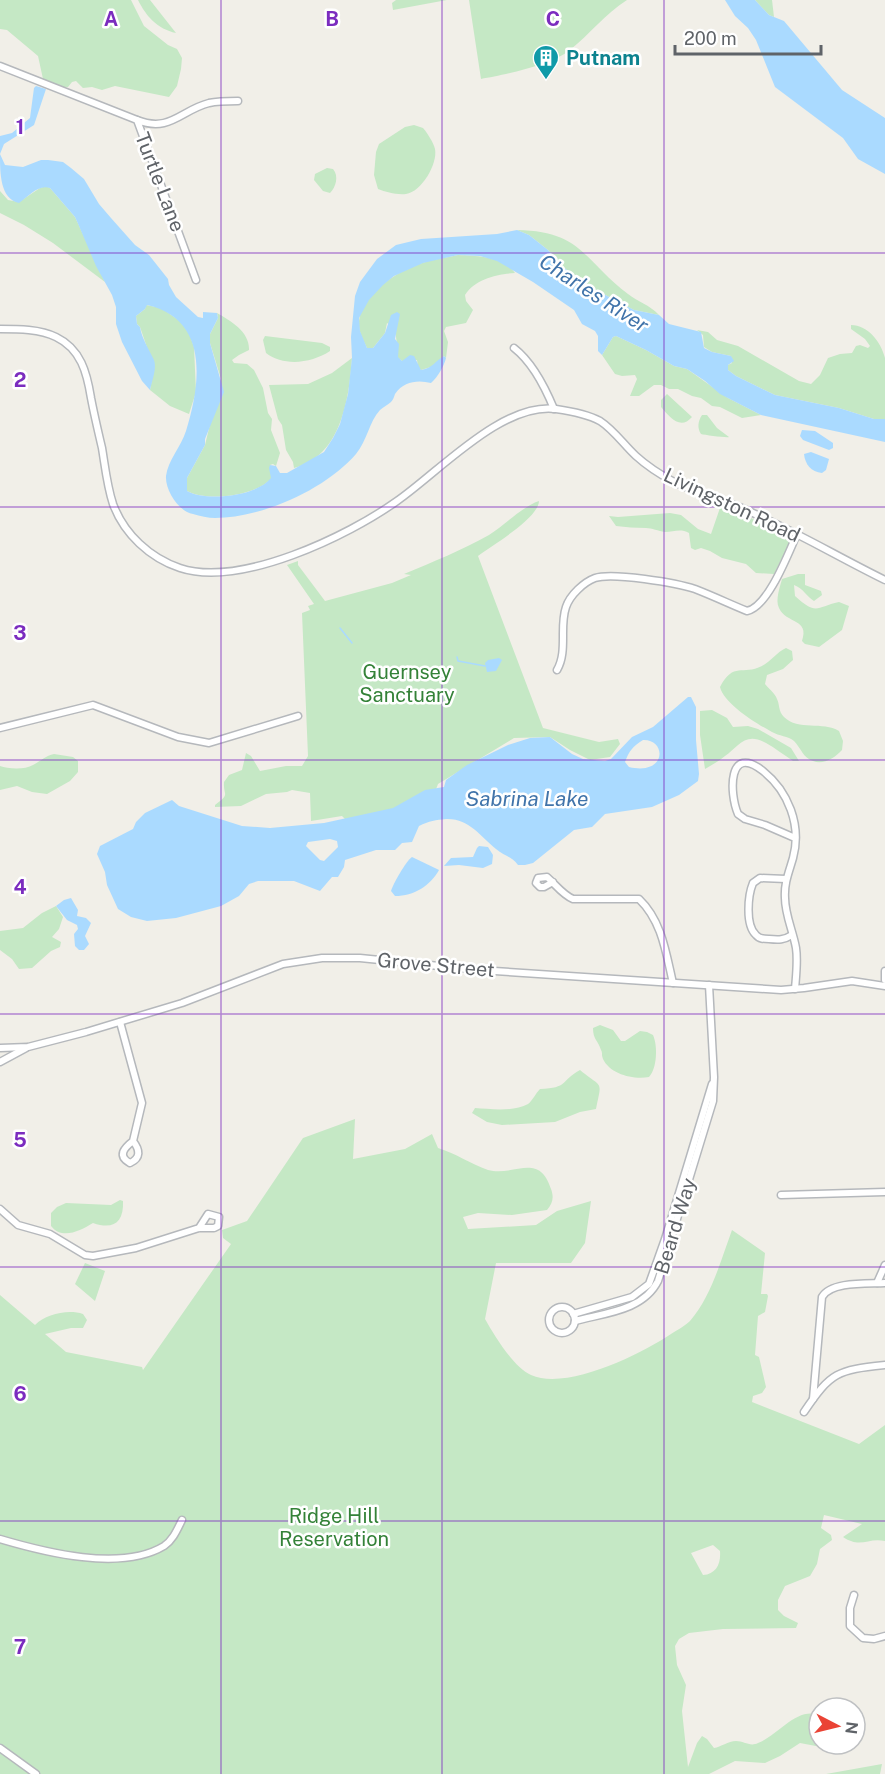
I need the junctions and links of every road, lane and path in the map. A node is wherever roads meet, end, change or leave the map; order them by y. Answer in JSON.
{"nodes":[{"id":1,"x":0,"y":66,"type":"edge"},
{"id":2,"x":238,"y":101,"type":"dead end"},
{"id":3,"x":137,"y":120,"type":"junction"},
{"id":4,"x":196,"y":280,"type":"dead end"},
{"id":5,"x":0,"y":329,"type":"edge"},
{"id":6,"x":514,"y":348,"type":"dead end"},
{"id":7,"x":554,"y":409,"type":"junction"},
{"id":8,"x":797,"y":534,"type":"junction"},
{"id":9,"x":885,"y":580,"type":"edge"},
{"id":10,"x":557,"y":670,"type":"dead end"},
{"id":11,"x":298,"y":716,"type":"dead end"},
{"id":12,"x":0,"y":728,"type":"edge"},
{"id":13,"x":795,"y":838,"type":"junction"},
{"id":14,"x":786,"y":879,"type":"junction"},
{"id":15,"x":553,"y":882,"type":"dead end"},
{"id":16,"x":792,"y":935,"type":"junction"},
{"id":17,"x":785,"y":940,"type":"junction"},
{"id":18,"x":795,"y":944,"type":"junction"},
{"id":19,"x":884,"y":971,"type":"edge"},
{"id":20,"x":885,"y":980,"type":"edge"},
{"id":21,"x":673,"y":983,"type":"junction"},
{"id":22,"x":709,"y":985,"type":"junction"},
{"id":23,"x":885,"y":986,"type":"edge"},
{"id":24,"x":795,"y":989,"type":"junction"},
{"id":25,"x":120,"y":1022,"type":"junction"},
{"id":26,"x":28,"y":1047,"type":"junction"},
{"id":27,"x":0,"y":1048,"type":"edge"},
{"id":28,"x":0,"y":1062,"type":"edge"},
{"id":29,"x":133,"y":1141,"type":"dead end"},
{"id":30,"x":885,"y":1192,"type":"edge"},
{"id":31,"x":781,"y":1195,"type":"dead end"},
{"id":32,"x":0,"y":1209,"type":"edge"},
{"id":33,"x":199,"y":1228,"type":"dead end"},
{"id":34,"x":885,"y":1265,"type":"edge"},
{"id":35,"x":877,"y":1283,"type":"junction"},
{"id":36,"x":885,"y":1283,"type":"edge"},
{"id":37,"x":574,"y":1317,"type":"dead end"},
{"id":38,"x":885,"y":1365,"type":"edge"},
{"id":39,"x":813,"y":1399,"type":"junction"},
{"id":40,"x":804,"y":1412,"type":"dead end"},
{"id":41,"x":182,"y":1520,"type":"dead end"},
{"id":42,"x":0,"y":1539,"type":"edge"},
{"id":43,"x":854,"y":1595,"type":"dead end"},
{"id":44,"x":885,"y":1636,"type":"edge"},
{"id":45,"x":0,"y":1748,"type":"edge"},
{"id":46,"x":36,"y":1774,"type":"edge"}],
"edges":[{"from":1,"to":3,"type":"street","name":"Turtle Lane"},
{"from":2,"to":3,"type":"street"},
{"from":3,"to":4,"type":"street","name":"Turtle Lane"},
{"from":5,"to":7,"type":"street","name":"Livingston Road"},
{"from":6,"to":7,"type":"street"},
{"from":7,"to":8,"type":"street","name":"Livingston Road"},
{"from":8,"to":9,"type":"street","name":"Livingston Road"},
{"from":8,"to":10,"type":"street"},
{"from":11,"to":12,"type":"street"},
{"from":13,"to":13,"type":"street"},
{"from":13,"to":14,"type":"street"},
{"from":14,"to":16,"type":"street"},
{"from":14,"to":17,"type":"street"},
{"from":15,"to":21,"type":"street"},
{"from":16,"to":17,"type":"street"},
{"from":16,"to":18,"type":"street"},
{"from":17,"to":18,"type":"street"},
{"from":18,"to":24,"type":"street"},
{"from":19,"to":20,"type":"street"},
{"from":21,"to":22,"type":"street","name":"Grove Street"},
{"from":21,"to":25,"type":"street","name":"Grove Street"},
{"from":22,"to":24,"type":"street","name":"Grove Street"},
{"from":22,"to":37,"type":"street","name":"Beard Way"},
{"from":23,"to":24,"type":"street","name":"Grove Street"},
{"from":25,"to":26,"type":"street","name":"Grove Street"},
{"from":25,"to":29,"type":"street"},
{"from":26,"to":27,"type":"street","name":"Grove Street"},
{"from":26,"to":28,"type":"street"},
{"from":30,"to":31,"type":"street"},
{"from":32,"to":33,"type":"street"},
{"from":34,"to":35,"type":"street"},
{"from":35,"to":36,"type":"street"},
{"from":35,"to":39,"type":"street"},
{"from":38,"to":39,"type":"street"},
{"from":39,"to":40,"type":"street"},
{"from":41,"to":42,"type":"street"},
{"from":43,"to":44,"type":"street"},
{"from":45,"to":46,"type":"street"}]}
